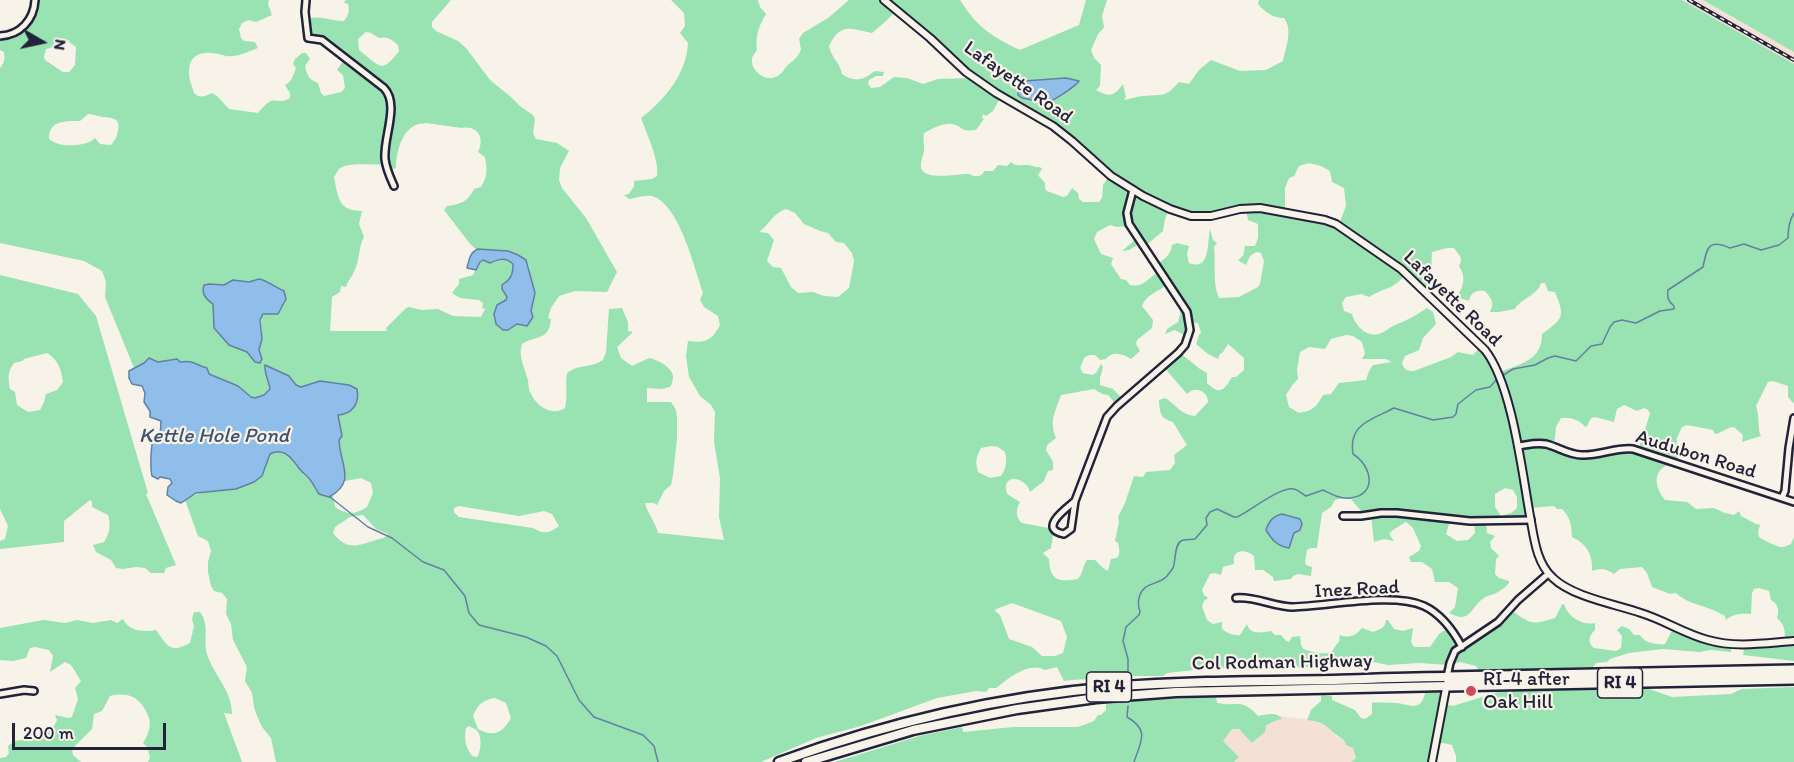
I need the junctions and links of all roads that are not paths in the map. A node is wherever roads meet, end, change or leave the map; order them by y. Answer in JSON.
{"nodes":[{"id":1,"x":35,"y":0,"type":"edge"},
{"id":2,"x":306,"y":0,"type":"edge"},
{"id":3,"x":884,"y":0,"type":"edge"},
{"id":4,"x":0,"y":36,"type":"edge"},
{"id":5,"x":394,"y":186,"type":"dead end"},
{"id":6,"x":1133,"y":190,"type":"junction"},
{"id":7,"x":1794,"y":418,"type":"edge"},
{"id":8,"x":1518,"y":446,"type":"junction"},
{"id":9,"x":1782,"y":498,"type":"junction"},
{"id":10,"x":1075,"y":501,"type":"junction"},
{"id":11,"x":1794,"y":502,"type":"edge"},
{"id":12,"x":1343,"y":516,"type":"dead end"},
{"id":13,"x":1531,"y":520,"type":"junction"},
{"id":14,"x":1548,"y":574,"type":"junction"},
{"id":15,"x":1236,"y":598,"type":"dead end"},
{"id":16,"x":1794,"y":641,"type":"edge"},
{"id":17,"x":1462,"y":647,"type":"junction"},
{"id":18,"x":1794,"y":670,"type":"edge"},
{"id":19,"x":1794,"y":679,"type":"edge"},
{"id":20,"x":1447,"y":681,"type":"junction"},
{"id":21,"x":34,"y":691,"type":"dead end"},
{"id":22,"x":0,"y":694,"type":"edge"},
{"id":23,"x":780,"y":762,"type":"edge"},
{"id":24,"x":806,"y":762,"type":"edge"},
{"id":25,"x":1432,"y":762,"type":"edge"}],
"edges":[{"from":1,"to":4,"type":"street"},
{"from":2,"to":5,"type":"street"},
{"from":3,"to":6,"type":"street","name":"Lafayette Road"},
{"from":6,"to":8,"type":"street","name":"Lafayette Road"},
{"from":6,"to":10,"type":"street"},
{"from":7,"to":9,"type":"street"},
{"from":8,"to":9,"type":"street","name":"Audubon Road"},
{"from":8,"to":13,"type":"street","name":"Lafayette Road"},
{"from":9,"to":11,"type":"street","name":"Audubon Road"},
{"from":10,"to":10,"type":"street"},
{"from":12,"to":13,"type":"street"},
{"from":13,"to":14,"type":"street","name":"Lafayette Road"},
{"from":14,"to":16,"type":"street"},
{"from":14,"to":17,"type":"street"},
{"from":15,"to":17,"type":"street","name":"Inez Road"},
{"from":17,"to":20,"type":"street"},
{"from":18,"to":20,"type":"highway","name":"Col Rodman Highway","number":"RI 4"},
{"from":19,"to":20,"type":"highway","name":"Col Rodman Highway","number":"RI 4"},
{"from":20,"to":23,"type":"highway","name":"Col Rodman Highway","number":"RI 4"},
{"from":20,"to":24,"type":"highway","name":"Col Rodman Highway","number":"RI 4"},
{"from":20,"to":25,"type":"street"},
{"from":21,"to":22,"type":"street"}]}
